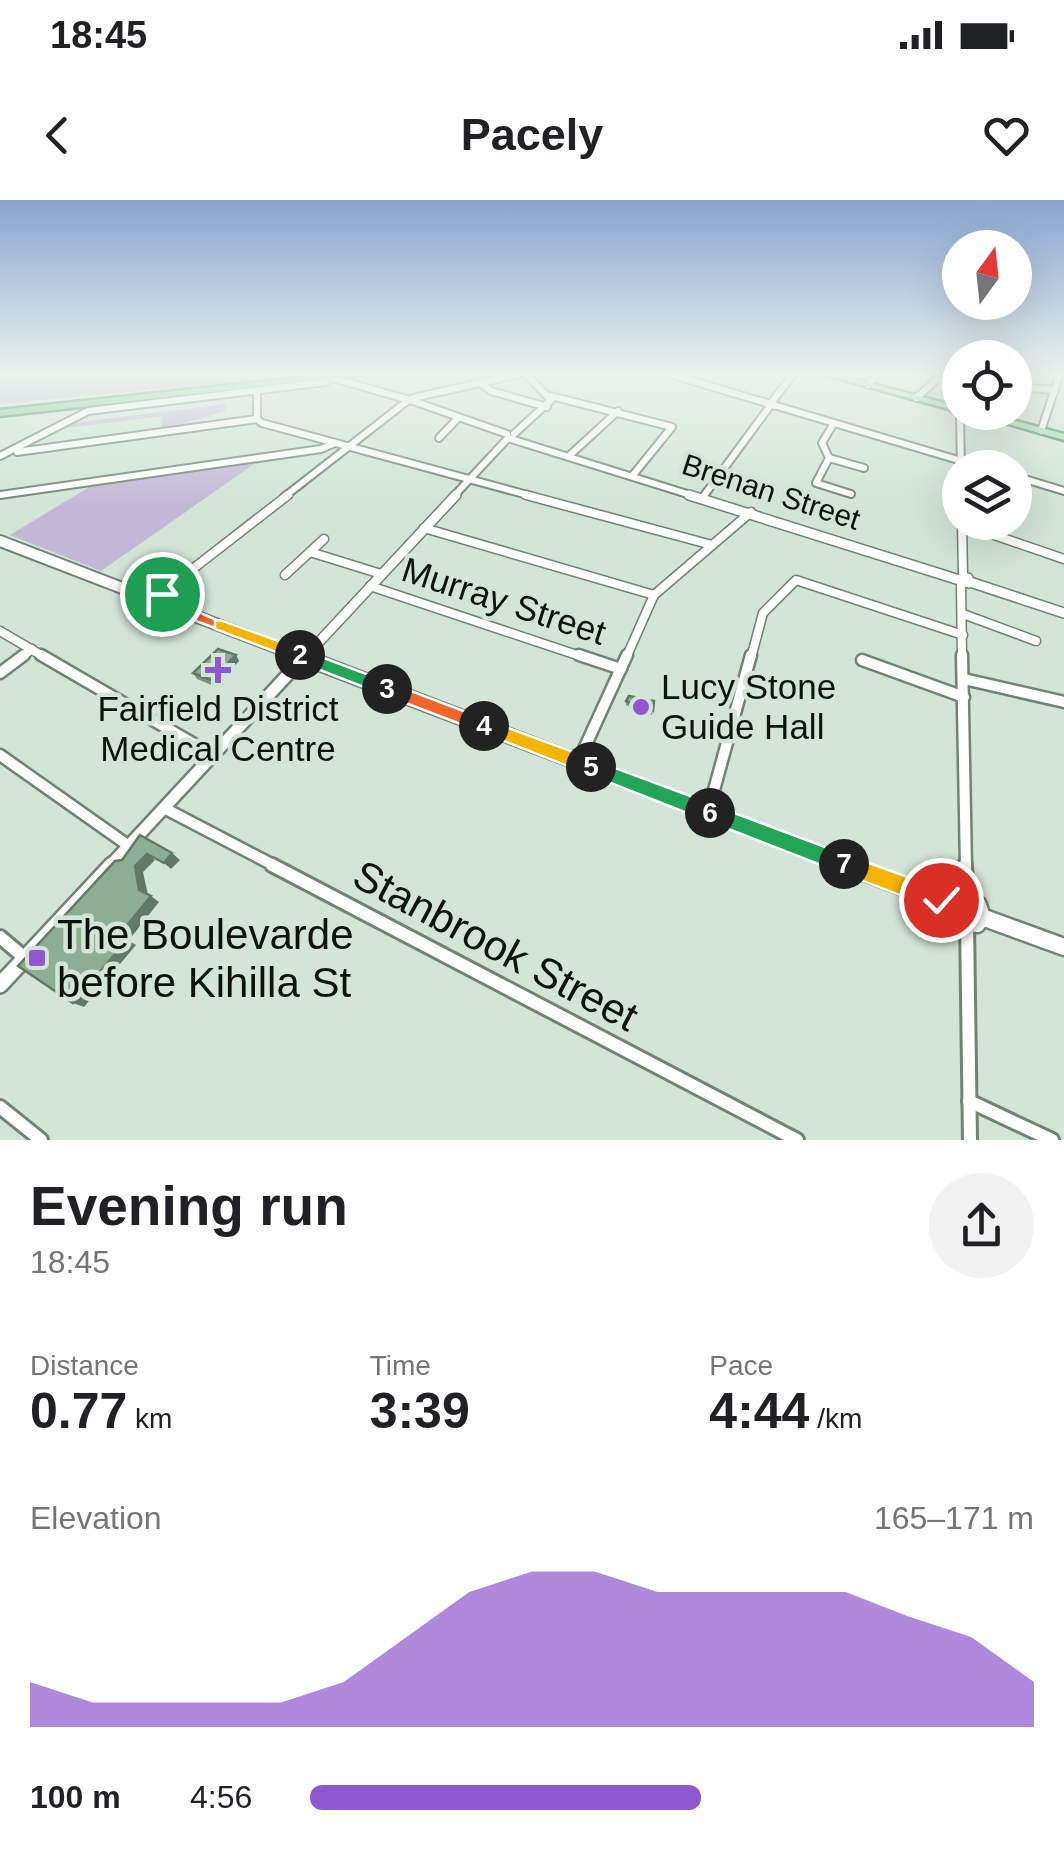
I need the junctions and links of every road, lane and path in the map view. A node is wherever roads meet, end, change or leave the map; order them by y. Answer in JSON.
{"nodes":[{"id":1,"x":77,"y":417,"type":"edge"},
{"id":2,"x":256,"y":417,"type":"edge"},
{"id":3,"x":387,"y":417,"type":"edge"},
{"id":4,"x":455,"y":417,"type":"edge"},
{"id":5,"x":534,"y":417,"type":"edge"},
{"id":6,"x":612,"y":417,"type":"edge"},
{"id":7,"x":636,"y":417,"type":"edge"},
{"id":8,"x":762,"y":417,"type":"edge"},
{"id":9,"x":814,"y":417,"type":"edge"},
{"id":10,"x":1046,"y":417,"type":"edge"},
{"id":11,"x":458,"y":418,"type":"junction"},
{"id":12,"x":256,"y":420,"type":"junction"},
{"id":13,"x":834,"y":423,"type":"junction"},
{"id":14,"x":1032,"y":429,"type":"edge"},
{"id":15,"x":1041,"y":431,"type":"junction"},
{"id":16,"x":40,"y":436,"type":"joint"},
{"id":17,"x":511,"y":436,"type":"junction"},
{"id":18,"x":1064,"y":437,"type":"edge"},
{"id":19,"x":439,"y":438,"type":"dead end"},
{"id":20,"x":334,"y":442,"type":"junction"},
{"id":21,"x":349,"y":446,"type":"junction"},
{"id":22,"x":3,"y":455,"type":"edge"},
{"id":23,"x":570,"y":455,"type":"junction"},
{"id":24,"x":829,"y":458,"type":"junction"},
{"id":25,"x":942,"y":458,"type":"edge"},
{"id":26,"x":864,"y":468,"type":"dead end"},
{"id":27,"x":633,"y":475,"type":"junction"},
{"id":28,"x":470,"y":478,"type":"junction"},
{"id":29,"x":1032,"y":481,"type":"edge"},
{"id":30,"x":1064,"y":491,"type":"edge"},
{"id":31,"x":850,"y":494,"type":"dead end"},
{"id":32,"x":0,"y":495,"type":"edge"},
{"id":33,"x":703,"y":497,"type":"junction"},
{"id":34,"x":750,"y":512,"type":"junction"},
{"id":35,"x":424,"y":528,"type":"junction"},
{"id":36,"x":324,"y":539,"type":"dead end"},
{"id":37,"x":0,"y":540,"type":"edge"},
{"id":38,"x":962,"y":540,"type":"edge"},
{"id":39,"x":1012,"y":540,"type":"edge"},
{"id":40,"x":712,"y":544,"type":"junction"},
{"id":41,"x":310,"y":552,"type":"junction"},
{"id":42,"x":1064,"y":558,"type":"edge"},
{"id":43,"x":381,"y":574,"type":"junction"},
{"id":44,"x":285,"y":575,"type":"dead end"},
{"id":45,"x":962,"y":580,"type":"junction"},
{"id":46,"x":370,"y":586,"type":"junction"},
{"id":47,"x":654,"y":596,"type":"junction"},
{"id":48,"x":154,"y":600,"type":"junction"},
{"id":49,"x":1064,"y":613,"type":"edge"},
{"id":50,"x":963,"y":614,"type":"junction"},
{"id":51,"x":0,"y":631,"type":"edge"},
{"id":52,"x":963,"y":636,"type":"junction"},
{"id":53,"x":1036,"y":641,"type":"dead end"},
{"id":54,"x":32,"y":649,"type":"junction"},
{"id":55,"x":304,"y":657,"type":"junction"},
{"id":56,"x":862,"y":660,"type":"dead end"},
{"id":57,"x":621,"y":669,"type":"junction"},
{"id":58,"x":0,"y":673,"type":"edge"},
{"id":59,"x":964,"y":680,"type":"junction"},
{"id":60,"x":964,"y":697,"type":"junction"},
{"id":61,"x":1064,"y":702,"type":"edge"},
{"id":62,"x":0,"y":754,"type":"edge"},
{"id":63,"x":213,"y":755,"type":"junction"},
{"id":64,"x":578,"y":762,"type":"junction"},
{"id":65,"x":164,"y":808,"type":"junction"},
{"id":66,"x":708,"y":812,"type":"junction"},
{"id":67,"x":129,"y":846,"type":"junction"},
{"id":68,"x":966,"y":896,"type":"junction"},
{"id":69,"x":951,"y":905,"type":"junction"},
{"id":70,"x":975,"y":920,"type":"junction"},
{"id":71,"x":0,"y":937,"type":"edge"},
{"id":72,"x":1064,"y":947,"type":"edge"},
{"id":73,"x":25,"y":958,"type":"junction"},
{"id":74,"x":0,"y":986,"type":"edge"},
{"id":75,"x":969,"y":1101,"type":"junction"},
{"id":76,"x":0,"y":1107,"type":"edge"},
{"id":77,"x":41,"y":1140,"type":"edge"},
{"id":78,"x":797,"y":1140,"type":"edge"},
{"id":79,"x":970,"y":1140,"type":"edge"},
{"id":80,"x":1052,"y":1140,"type":"edge"}],
"edges":[{"from":1,"to":16,"type":"street"},
{"from":2,"to":12,"type":"street"},
{"from":3,"to":21,"type":"street"},
{"from":4,"to":11,"type":"street","name":"Brenan Street"},
{"from":5,"to":17,"type":"street"},
{"from":6,"to":23,"type":"street"},
{"from":7,"to":27,"type":"street"},
{"from":8,"to":33,"type":"street"},
{"from":9,"to":13,"type":"street"},
{"from":10,"to":15,"type":"street"},
{"from":11,"to":17,"type":"street","name":"Brenan Street"},
{"from":11,"to":19,"type":"street"},
{"from":12,"to":20,"type":"street"},
{"from":12,"to":22,"type":"street"},
{"from":13,"to":24,"type":"street"},
{"from":13,"to":25,"type":"street"},
{"from":14,"to":15,"type":"main road"},
{"from":15,"to":18,"type":"main road"},
{"from":16,"to":22,"type":"street"},
{"from":17,"to":23,"type":"street","name":"Brenan Street"},
{"from":17,"to":28,"type":"street"},
{"from":20,"to":21,"type":"street"},
{"from":20,"to":32,"type":"street"},
{"from":21,"to":28,"type":"street"},
{"from":21,"to":48,"type":"street"},
{"from":23,"to":27,"type":"street","name":"Brenan Street"},
{"from":24,"to":26,"type":"street"},
{"from":24,"to":31,"type":"street"},
{"from":27,"to":33,"type":"street","name":"Brenan Street"},
{"from":28,"to":35,"type":"street"},
{"from":28,"to":40,"type":"street"},
{"from":29,"to":30,"type":"street"},
{"from":33,"to":34,"type":"street","name":"Brenan Street"},
{"from":34,"to":40,"type":"street"},
{"from":34,"to":45,"type":"street","name":"Brenan Street"},
{"from":35,"to":43,"type":"street"},
{"from":35,"to":47,"type":"street"},
{"from":36,"to":41,"type":"street"},
{"from":37,"to":48,"type":"main road"},
{"from":38,"to":45,"type":"street"},
{"from":39,"to":42,"type":"street"},
{"from":40,"to":47,"type":"street"},
{"from":41,"to":43,"type":"street"},
{"from":41,"to":44,"type":"street"},
{"from":43,"to":46,"type":"street"},
{"from":45,"to":49,"type":"street","name":"Brenan Street"},
{"from":45,"to":50,"type":"street"},
{"from":46,"to":55,"type":"street"},
{"from":46,"to":57,"type":"street","name":"Murray Street"},
{"from":47,"to":57,"type":"street"},
{"from":48,"to":55,"type":"main road"},
{"from":50,"to":52,"type":"street"},
{"from":50,"to":53,"type":"street"},
{"from":51,"to":54,"type":"street"},
{"from":52,"to":59,"type":"street"},
{"from":52,"to":66,"type":"street"},
{"from":54,"to":58,"type":"street"},
{"from":54,"to":63,"type":"street"},
{"from":55,"to":63,"type":"street"},
{"from":55,"to":64,"type":"main road"},
{"from":56,"to":60,"type":"street"},
{"from":57,"to":64,"type":"street"},
{"from":59,"to":60,"type":"street"},
{"from":59,"to":61,"type":"street"},
{"from":60,"to":68,"type":"street"},
{"from":62,"to":67,"type":"street"},
{"from":63,"to":65,"type":"street"},
{"from":64,"to":66,"type":"main road"},
{"from":65,"to":67,"type":"street"},
{"from":65,"to":78,"type":"street","name":"Stanbrook Street"},
{"from":66,"to":69,"type":"main road"},
{"from":67,"to":73,"type":"street"},
{"from":68,"to":69,"type":"main road"},
{"from":68,"to":70,"type":"main road"},
{"from":69,"to":70,"type":"main road"},
{"from":70,"to":72,"type":"main road"},
{"from":70,"to":75,"type":"street"},
{"from":71,"to":73,"type":"street"},
{"from":73,"to":74,"type":"street"},
{"from":75,"to":79,"type":"street"},
{"from":75,"to":80,"type":"street"},
{"from":76,"to":77,"type":"street"}]}
